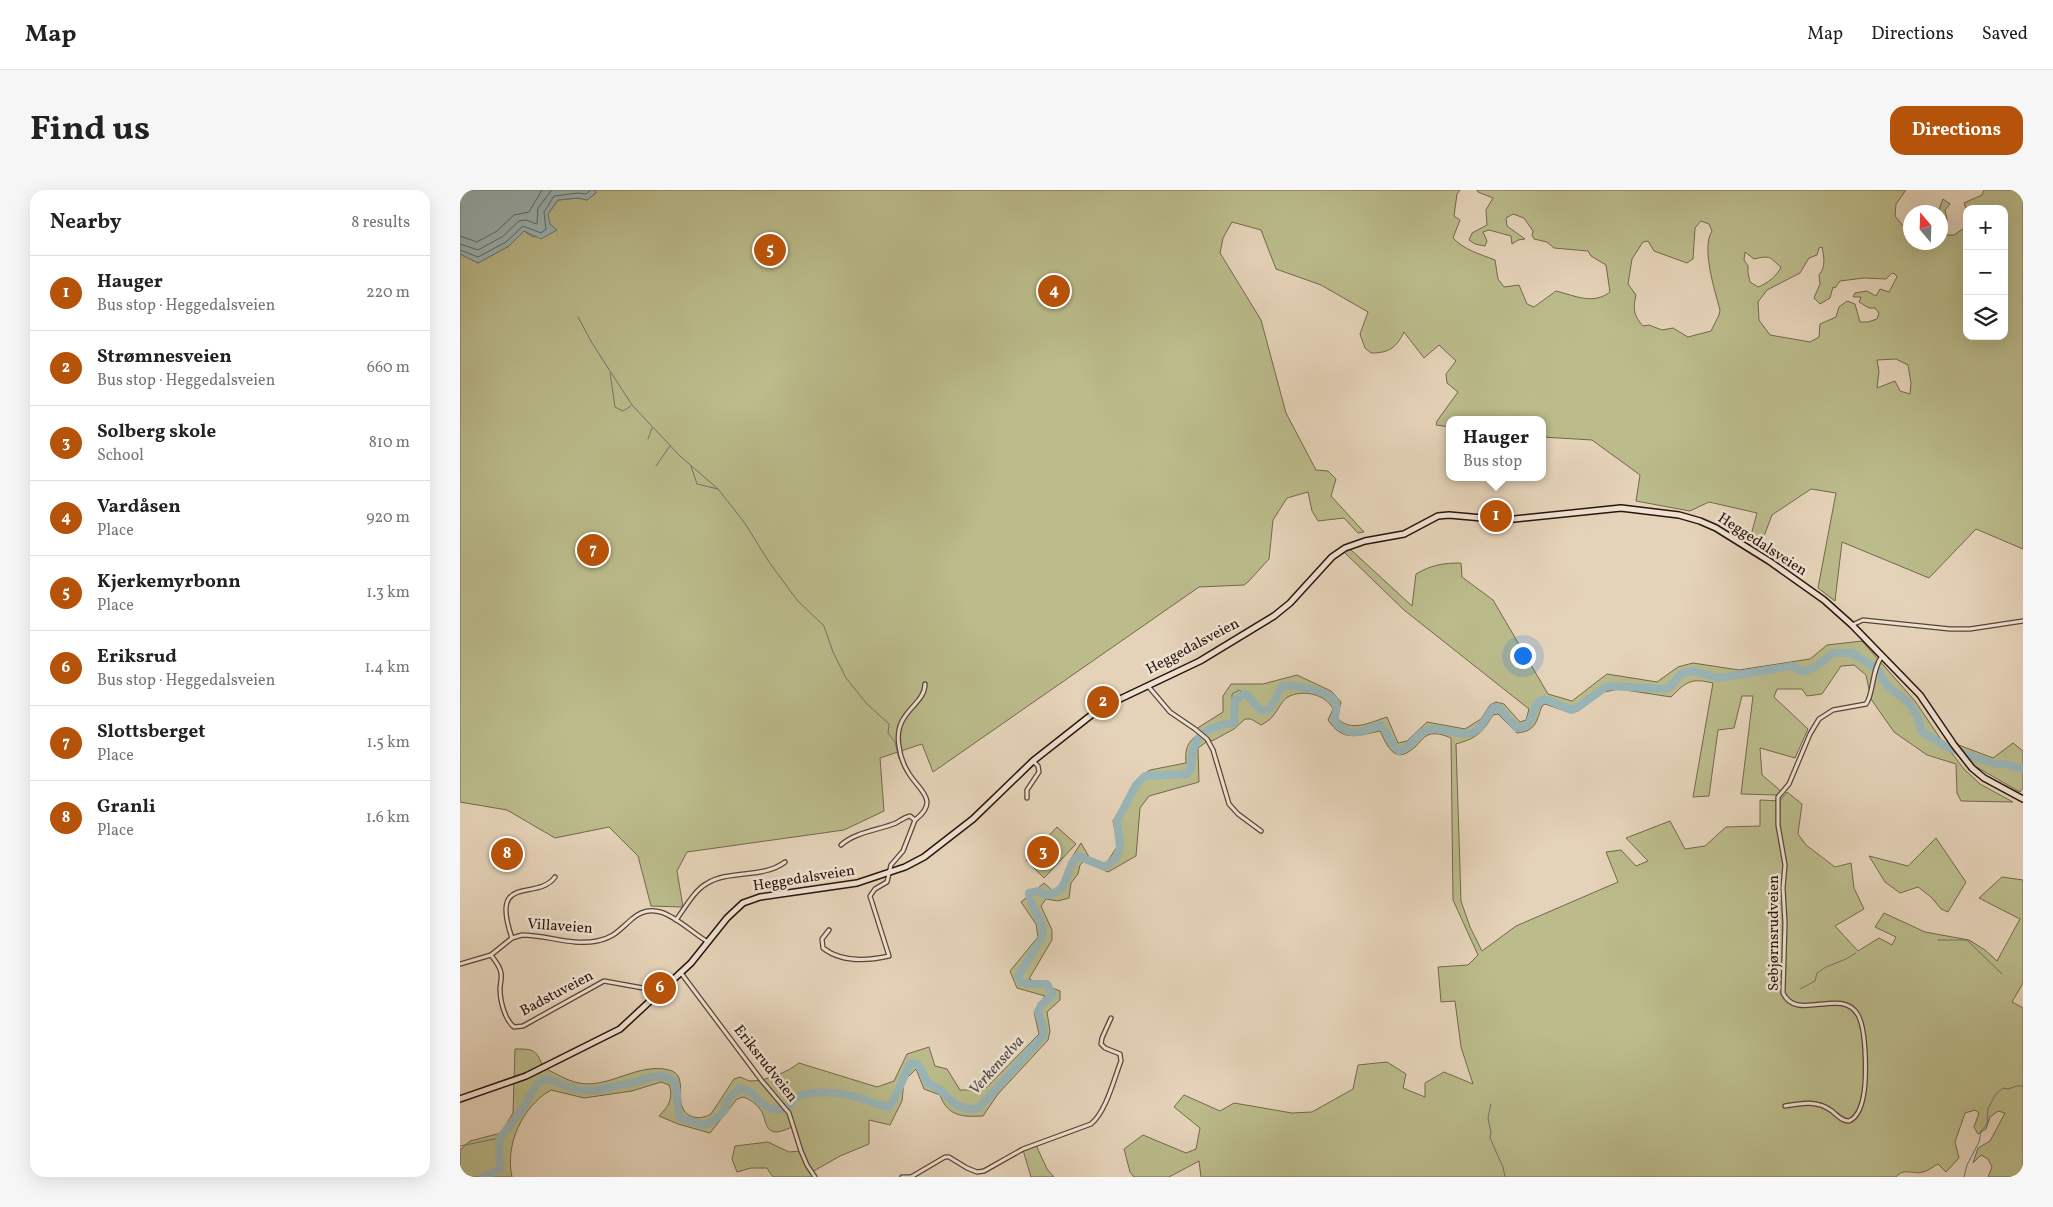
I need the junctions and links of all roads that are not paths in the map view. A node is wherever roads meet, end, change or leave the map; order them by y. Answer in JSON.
{"nodes":[{"id":1,"x":2023,"y":621,"type":"edge"},
{"id":2,"x":1852,"y":625,"type":"junction"},
{"id":3,"x":1882,"y":656,"type":"junction"},
{"id":4,"x":925,"y":684,"type":"dead end"},
{"id":5,"x":1147,"y":686,"type":"junction"},
{"id":6,"x":1033,"y":761,"type":"junction"},
{"id":7,"x":1027,"y":798,"type":"dead end"},
{"id":8,"x":2023,"y":799,"type":"edge"},
{"id":9,"x":915,"y":820,"type":"junction"},
{"id":10,"x":1261,"y":831,"type":"dead end"},
{"id":11,"x":841,"y":845,"type":"dead end"},
{"id":12,"x":786,"y":862,"type":"dead end"},
{"id":13,"x":890,"y":872,"type":"junction"},
{"id":14,"x":555,"y":877,"type":"dead end"},
{"id":15,"x":676,"y":920,"type":"junction"},
{"id":16,"x":829,"y":930,"type":"dead end"},
{"id":17,"x":512,"y":938,"type":"junction"},
{"id":18,"x":708,"y":942,"type":"junction"},
{"id":19,"x":491,"y":955,"type":"junction"},
{"id":20,"x":460,"y":964,"type":"edge"},
{"id":21,"x":681,"y":972,"type":"junction"},
{"id":22,"x":655,"y":996,"type":"junction"},
{"id":23,"x":1111,"y":1018,"type":"dead end"},
{"id":24,"x":460,"y":1099,"type":"edge"},
{"id":25,"x":1785,"y":1106,"type":"dead end"},
{"id":26,"x":815,"y":1177,"type":"edge"},
{"id":27,"x":902,"y":1177,"type":"edge"},
{"id":28,"x":910,"y":1177,"type":"edge"}],
"edges":[{"from":1,"to":2,"type":"street"},
{"from":2,"to":3,"type":"main road","name":"Heggedalsveien"},
{"from":2,"to":5,"type":"main road","name":"Heggedalsveien"},
{"from":3,"to":8,"type":"main road","name":"Heggedalsveien"},
{"from":3,"to":25,"type":"street","name":"Sebjørnsrudveien"},
{"from":4,"to":9,"type":"street"},
{"from":5,"to":6,"type":"main road","name":"Heggedalsveien"},
{"from":5,"to":10,"type":"street"},
{"from":6,"to":7,"type":"street"},
{"from":6,"to":13,"type":"main road","name":"Heggedalsveien"},
{"from":9,"to":11,"type":"street"},
{"from":9,"to":13,"type":"street"},
{"from":12,"to":15,"type":"street"},
{"from":13,"to":16,"type":"street"},
{"from":13,"to":18,"type":"main road","name":"Heggedalsveien"},
{"from":14,"to":17,"type":"street","name":"Villaveien"},
{"from":15,"to":17,"type":"street","name":"Villaveien"},
{"from":15,"to":18,"type":"street","name":"Villaveien"},
{"from":17,"to":19,"type":"street","name":"Villaveien"},
{"from":18,"to":21,"type":"main road","name":"Heggedalsveien"},
{"from":19,"to":20,"type":"street","name":"Villaveien"},
{"from":19,"to":22,"type":"street","name":"Badstuveien"},
{"from":21,"to":22,"type":"main road","name":"Heggedalsveien"},
{"from":21,"to":26,"type":"street","name":"Eriksrudveien"},
{"from":22,"to":24,"type":"main road","name":"Heggedalsveien"},
{"from":23,"to":28,"type":"street"},
{"from":27,"to":28,"type":"street"}]}
